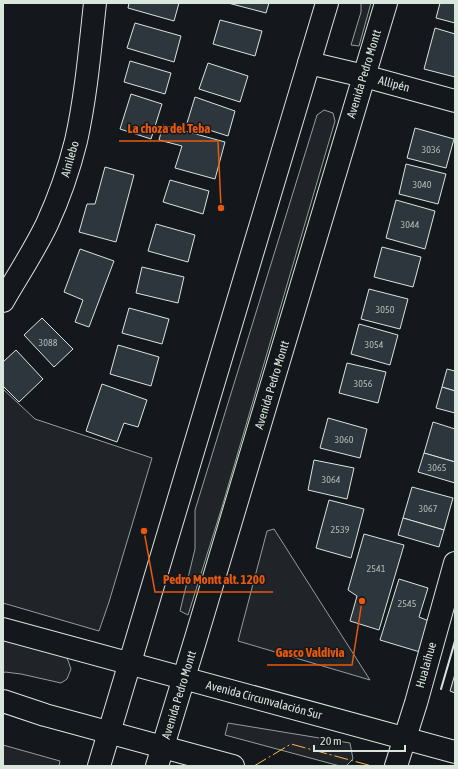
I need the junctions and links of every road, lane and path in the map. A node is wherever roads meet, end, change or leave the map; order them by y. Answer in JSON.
{"nodes":[{"id":1,"x":95,"y":3,"type":"edge"},
{"id":2,"x":326,"y":3,"type":"edge"},
{"id":3,"x":386,"y":3,"type":"edge"},
{"id":4,"x":309,"y":63,"type":"junction"},
{"id":5,"x":364,"y":76,"type":"junction"},
{"id":6,"x":455,"y":101,"type":"edge"},
{"id":7,"x":3,"y":301,"type":"edge"},
{"id":8,"x":455,"y":564,"type":"edge"},
{"id":9,"x":3,"y":629,"type":"edge"},
{"id":10,"x":130,"y":663,"type":"junction"},
{"id":11,"x":184,"y":678,"type":"junction"},
{"id":12,"x":3,"y":701,"type":"edge"},
{"id":13,"x":109,"y":732,"type":"junction"},
{"id":14,"x":404,"y":738,"type":"junction"},
{"id":15,"x":455,"y":752,"type":"edge"},
{"id":16,"x":160,"y":756,"type":"edge"},
{"id":17,"x":99,"y":766,"type":"edge"},
{"id":18,"x":233,"y":766,"type":"edge"},
{"id":19,"x":396,"y":766,"type":"edge"}],
"edges":[{"from":1,"to":7,"type":"main road","name":"Ainilebo"},
{"from":2,"to":4,"type":"main road"},
{"from":3,"to":5,"type":"main road","name":"Avenida Pedro Montt"},
{"from":4,"to":5,"type":"main road","name":"Allipén"},
{"from":4,"to":10,"type":"main road"},
{"from":5,"to":6,"type":"main road","name":"Allipén"},
{"from":5,"to":11,"type":"main road","name":"Avenida Pedro Montt"},
{"from":8,"to":14,"type":"main road","name":"Hualaihue"},
{"from":9,"to":10,"type":"main road","name":"Avenida Circunvalación Sur"},
{"from":10,"to":11,"type":"main road","name":"Avenida Circunvalación Sur"},
{"from":10,"to":13,"type":"main road"},
{"from":11,"to":14,"type":"main road","name":"Avenida Circunvalación Sur"},
{"from":11,"to":16,"type":"main road","name":"Avenida Pedro Montt"},
{"from":12,"to":13,"type":"main road"},
{"from":13,"to":16,"type":"main road"},
{"from":13,"to":17,"type":"main road"},
{"from":14,"to":15,"type":"main road","name":"Avenida Circunvalación Sur"},
{"from":14,"to":19,"type":"main road","name":"Hualaihue"},
{"from":16,"to":18,"type":"main road"}]}
